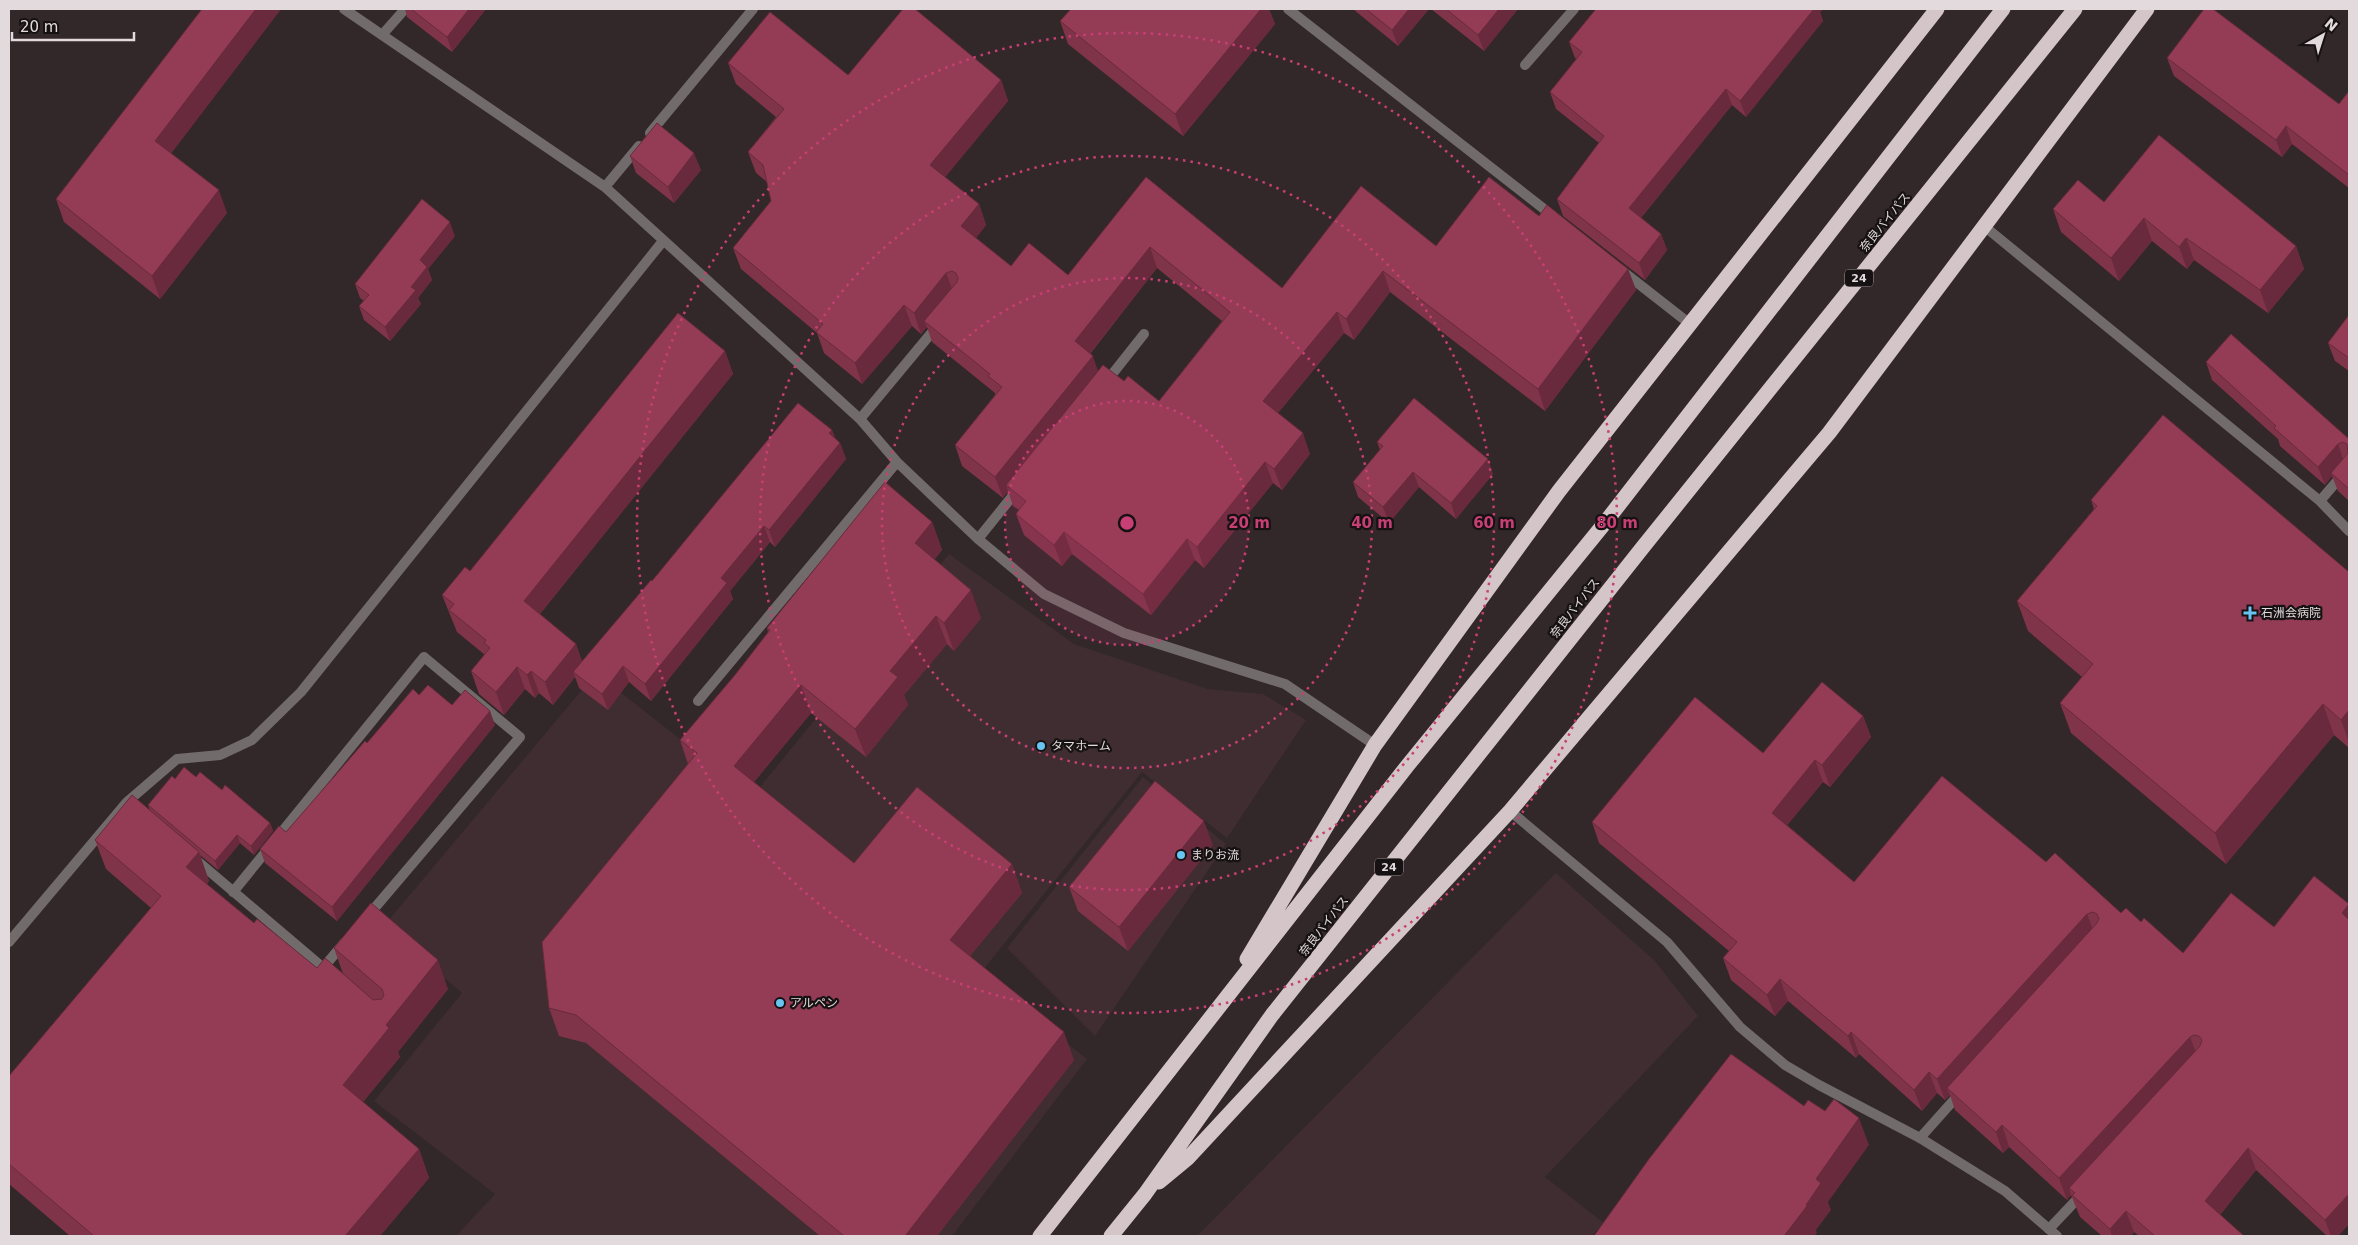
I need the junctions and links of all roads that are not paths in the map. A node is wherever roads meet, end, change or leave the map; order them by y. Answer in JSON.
{"nodes":[{"id":1,"x":344,"y":9,"type":"edge"},
{"id":2,"x":405,"y":9,"type":"edge"},
{"id":3,"x":753,"y":9,"type":"edge"},
{"id":4,"x":1288,"y":9,"type":"edge"},
{"id":5,"x":1574,"y":9,"type":"edge"},
{"id":6,"x":1937,"y":9,"type":"edge"},
{"id":7,"x":2003,"y":9,"type":"edge"},
{"id":8,"x":2075,"y":9,"type":"edge"},
{"id":9,"x":2147,"y":9,"type":"edge"},
{"id":10,"x":382,"y":35,"type":"junction"},
{"id":11,"x":1525,"y":65,"type":"dead end"},
{"id":12,"x":605,"y":187,"type":"junction"},
{"id":13,"x":1560,"y":222,"type":"edge"},
{"id":14,"x":1984,"y":226,"type":"junction"},
{"id":15,"x":663,"y":241,"type":"junction"},
{"id":16,"x":1614,"y":264,"type":"edge"},
{"id":17,"x":947,"y":314,"type":"edge"},
{"id":18,"x":1690,"y":324,"type":"junction"},
{"id":19,"x":1144,"y":334,"type":"dead end"},
{"id":20,"x":1101,"y":387,"type":"edge"},
{"id":21,"x":860,"y":419,"type":"junction"},
{"id":22,"x":897,"y":462,"type":"junction"},
{"id":23,"x":2349,"y":467,"type":"edge"},
{"id":24,"x":1027,"y":478,"type":"edge"},
{"id":25,"x":2320,"y":501,"type":"junction"},
{"id":26,"x":2349,"y":531,"type":"edge"},
{"id":27,"x":978,"y":539,"type":"junction"},
{"id":28,"x":698,"y":701,"type":"dead end"},
{"id":29,"x":1375,"y":744,"type":"junction"},
{"id":30,"x":1510,"y":811,"type":"junction"},
{"id":31,"x":188,"y":854,"type":"edge"},
{"id":32,"x":233,"y":892,"type":"junction"},
{"id":33,"x":361,"y":923,"type":"edge"},
{"id":34,"x":348,"y":938,"type":"edge"},
{"id":35,"x":9,"y":942,"type":"edge"},
{"id":36,"x":323,"y":968,"type":"junction"},
{"id":37,"x":337,"y":980,"type":"edge"},
{"id":38,"x":1212,"y":1016,"type":"junction"},
{"id":39,"x":1966,"y":1086,"type":"edge"},
{"id":40,"x":1920,"y":1138,"type":"junction"},
{"id":41,"x":2089,"y":1185,"type":"edge"},
{"id":42,"x":1145,"y":1194,"type":"junction"},
{"id":43,"x":2053,"y":1232,"type":"edge"},
{"id":44,"x":1040,"y":1236,"type":"edge"},
{"id":45,"x":1112,"y":1236,"type":"edge"}],
"edges":[{"from":1,"to":10,"type":"street"},
{"from":2,"to":10,"type":"street"},
{"from":3,"to":12,"type":"street"},
{"from":4,"to":13,"type":"street"},
{"from":5,"to":11,"type":"street"},
{"from":6,"to":18,"type":"highway"},
{"from":7,"to":38,"type":"highway"},
{"from":8,"to":42,"type":"highway","name":"奈良バイパス","number":"24"},
{"from":9,"to":14,"type":"highway"},
{"from":10,"to":12,"type":"street"},
{"from":12,"to":15,"type":"street"},
{"from":14,"to":25,"type":"street"},
{"from":14,"to":30,"type":"highway"},
{"from":15,"to":21,"type":"street"},
{"from":15,"to":35,"type":"street"},
{"from":16,"to":18,"type":"street"},
{"from":17,"to":21,"type":"street"},
{"from":18,"to":29,"type":"highway"},
{"from":19,"to":20,"type":"street"},
{"from":21,"to":22,"type":"street"},
{"from":22,"to":27,"type":"street"},
{"from":22,"to":28,"type":"street"},
{"from":23,"to":25,"type":"street"},
{"from":24,"to":27,"type":"street"},
{"from":25,"to":26,"type":"street"},
{"from":27,"to":29,"type":"street"},
{"from":29,"to":38,"type":"highway"},
{"from":30,"to":40,"type":"street"},
{"from":30,"to":42,"type":"highway"},
{"from":31,"to":32,"type":"street"},
{"from":32,"to":33,"type":"street"},
{"from":32,"to":36,"type":"street"},
{"from":34,"to":36,"type":"street"},
{"from":36,"to":37,"type":"street"},
{"from":38,"to":44,"type":"highway"},
{"from":39,"to":40,"type":"street"},
{"from":40,"to":43,"type":"street"},
{"from":41,"to":43,"type":"street"},
{"from":42,"to":45,"type":"highway","name":"奈良バイパス","number":"24"}]}
